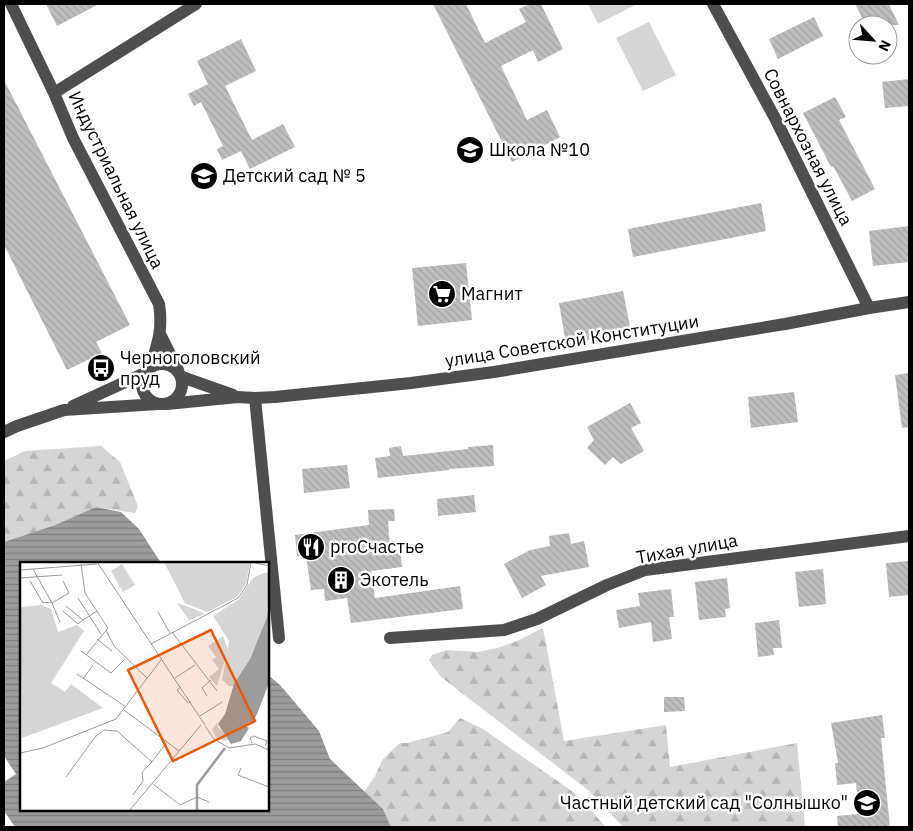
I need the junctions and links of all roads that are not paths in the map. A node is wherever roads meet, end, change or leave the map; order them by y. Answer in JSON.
{"nodes":[{"id":1,"x":11,"y":4,"type":"edge"},
{"id":2,"x":196,"y":4,"type":"edge"},
{"id":3,"x":713,"y":4,"type":"edge"},
{"id":4,"x":54,"y":93,"type":"junction"},
{"id":5,"x":909,"y":302,"type":"edge"},
{"id":6,"x":869,"y":308,"type":"junction"},
{"id":7,"x":160,"y":334,"type":"junction"},
{"id":8,"x":148,"y":370,"type":"junction"},
{"id":9,"x":181,"y":375,"type":"junction"},
{"id":10,"x":238,"y":397,"type":"junction"},
{"id":11,"x":255,"y":398,"type":"junction"},
{"id":12,"x":162,"y":404,"type":"junction"},
{"id":13,"x":64,"y":410,"type":"junction"},
{"id":14,"x":4,"y":432,"type":"edge"},
{"id":15,"x":909,"y":536,"type":"edge"},
{"id":16,"x":279,"y":638,"type":"dead end"},
{"id":17,"x":390,"y":638,"type":"dead end"}],
"edges":[{"from":1,"to":4,"type":"street","name":"Индустриальная улица"},
{"from":2,"to":4,"type":"street"},
{"from":3,"to":6,"type":"street","name":"Совнархозная улица"},
{"from":4,"to":7,"type":"street","name":"Индустриальная улица"},
{"from":5,"to":6,"type":"street","name":"улица Советской Конституции"},
{"from":6,"to":11,"type":"street","name":"улица Советской Конституции"},
{"from":7,"to":8,"type":"street"},
{"from":7,"to":9,"type":"street","name":"Индустриальная улица"},
{"from":8,"to":9,"type":"street"},
{"from":8,"to":12,"type":"street"},
{"from":8,"to":13,"type":"street"},
{"from":9,"to":10,"type":"street"},
{"from":9,"to":12,"type":"street"},
{"from":10,"to":11,"type":"street","name":"улица Советской Конституции"},
{"from":10,"to":12,"type":"street"},
{"from":11,"to":16,"type":"street"},
{"from":12,"to":13,"type":"street"},
{"from":13,"to":14,"type":"street"},
{"from":15,"to":17,"type":"street","name":"Тихая улица"}]}
